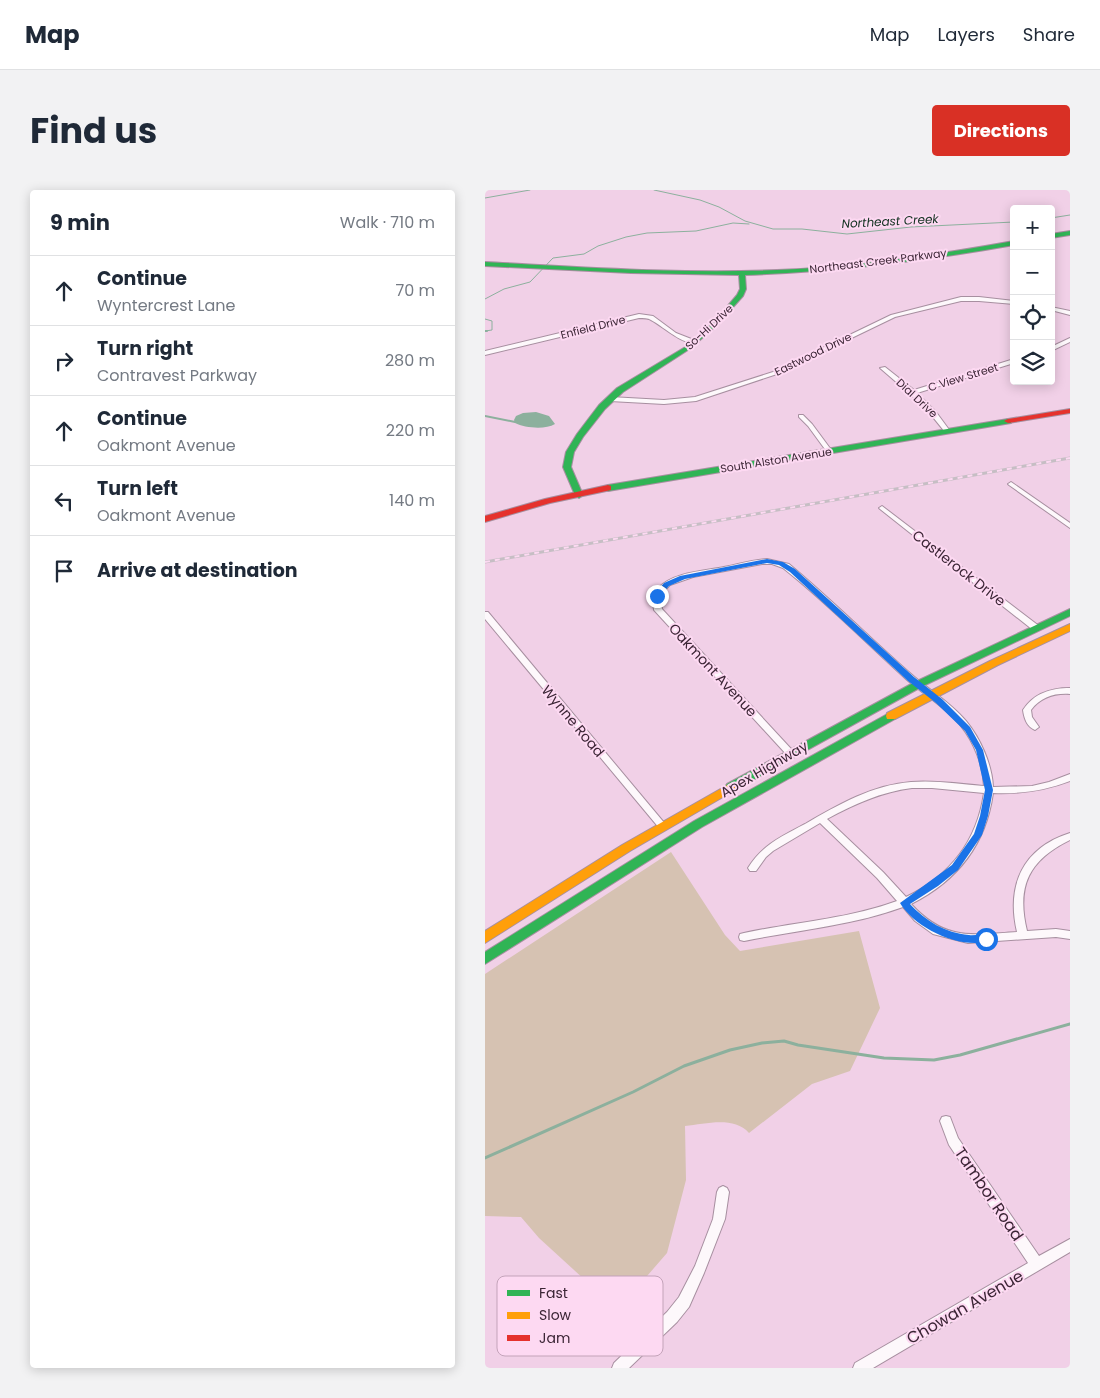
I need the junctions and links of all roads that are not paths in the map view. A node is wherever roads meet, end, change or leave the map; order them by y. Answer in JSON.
{"nodes":[{"id":1,"x":1070,"y":233,"type":"edge"},
{"id":2,"x":1055,"y":235,"type":"edge"},
{"id":3,"x":1010,"y":244,"type":"edge"},
{"id":4,"x":485,"y":264,"type":"edge"},
{"id":5,"x":742,"y":273,"type":"junction"},
{"id":6,"x":1010,"y":303,"type":"edge"},
{"id":7,"x":1055,"y":309,"type":"edge"},
{"id":8,"x":1070,"y":313,"type":"edge"},
{"id":9,"x":1070,"y":340,"type":"edge"},
{"id":10,"x":696,"y":342,"type":"junction"},
{"id":11,"x":1055,"y":348,"type":"edge"},
{"id":12,"x":485,"y":354,"type":"edge"},
{"id":13,"x":1010,"y":362,"type":"edge"},
{"id":14,"x":883,"y":368,"type":"dead end"},
{"id":15,"x":913,"y":392,"type":"junction"},
{"id":16,"x":610,"y":399,"type":"junction"},
{"id":17,"x":1070,"y":411,"type":"edge"},
{"id":18,"x":801,"y":416,"type":"dead end"},
{"id":19,"x":947,"y":432,"type":"junction"},
{"id":20,"x":829,"y":451,"type":"junction"},
{"id":21,"x":1011,"y":484,"type":"dead end"},
{"id":22,"x":579,"y":495,"type":"junction"},
{"id":23,"x":883,"y":508,"type":"dead end"},
{"id":24,"x":485,"y":519,"type":"edge"},
{"id":25,"x":1070,"y":526,"type":"edge"},
{"id":26,"x":1070,"y":612,"type":"edge"},
{"id":27,"x":485,"y":614,"type":"edge"},
{"id":28,"x":1070,"y":627,"type":"edge"},
{"id":29,"x":1035,"y":628,"type":"junction"},
{"id":30,"x":919,"y":686,"type":"junction"},
{"id":31,"x":1070,"y":691,"type":"edge"},
{"id":32,"x":930,"y":695,"type":"junction"},
{"id":33,"x":1035,"y":727,"type":"dead end"},
{"id":34,"x":790,"y":753,"type":"junction"},
{"id":35,"x":1070,"y":777,"type":"edge"},
{"id":36,"x":989,"y":790,"type":"junction"},
{"id":37,"x":821,"y":819,"type":"junction"},
{"id":38,"x":663,"y":827,"type":"junction"},
{"id":39,"x":1070,"y":836,"type":"edge"},
{"id":40,"x":753,"y":868,"type":"dead end"},
{"id":41,"x":904,"y":903,"type":"junction"},
{"id":42,"x":1070,"y":934,"type":"edge"},
{"id":43,"x":1023,"y":936,"type":"junction"},
{"id":44,"x":744,"y":937,"type":"dead end"},
{"id":45,"x":485,"y":938,"type":"edge"},
{"id":46,"x":485,"y":960,"type":"edge"},
{"id":47,"x":946,"y":1121,"type":"dead end"},
{"id":48,"x":723,"y":1192,"type":"dead end"},
{"id":49,"x":1070,"y":1245,"type":"edge"},
{"id":50,"x":1037,"y":1265,"type":"junction"},
{"id":51,"x":663,"y":1326,"type":"edge"},
{"id":52,"x":631,"y":1356,"type":"edge"},
{"id":53,"x":619,"y":1368,"type":"edge"},
{"id":54,"x":860,"y":1368,"type":"edge"}],
"edges":[{"from":1,"to":2,"type":"street"},
{"from":3,"to":5,"type":"street","name":"Northeast Creek Parkway"},
{"from":4,"to":5,"type":"street"},
{"from":5,"to":10,"type":"street","name":"So-Hi Drive"},
{"from":6,"to":16,"type":"street","name":"Eastwood Drive"},
{"from":7,"to":8,"type":"street"},
{"from":9,"to":11,"type":"street"},
{"from":10,"to":12,"type":"street","name":"Enfield Drive"},
{"from":10,"to":16,"type":"street","name":"So-Hi Drive"},
{"from":13,"to":15,"type":"street","name":"C View Street"},
{"from":14,"to":15,"type":"street","name":"Dial Drive"},
{"from":15,"to":19,"type":"street","name":"Dial Drive"},
{"from":16,"to":22,"type":"street","name":"So-Hi Drive"},
{"from":17,"to":19,"type":"street","name":"South Alston Avenue"},
{"from":18,"to":20,"type":"street"},
{"from":19,"to":20,"type":"street","name":"South Alston Avenue"},
{"from":20,"to":22,"type":"street","name":"South Alston Avenue"},
{"from":21,"to":25,"type":"street"},
{"from":22,"to":24,"type":"street","name":"South Alston Avenue"},
{"from":23,"to":29,"type":"street","name":"Castlerock Drive"},
{"from":26,"to":29,"type":"street","name":"Apex Highway"},
{"from":27,"to":38,"type":"street","name":"Wynne Road"},
{"from":28,"to":32,"type":"street","name":"Apex Highway"},
{"from":29,"to":30,"type":"street","name":"Apex Highway"},
{"from":30,"to":32,"type":"street","name":"Oakmont Avenue"},
{"from":30,"to":34,"type":"street","name":"Apex Highway"},
{"from":30,"to":34,"type":"street","name":"Oakmont Avenue"},
{"from":31,"to":33,"type":"street"},
{"from":32,"to":36,"type":"street","name":"Oakmont Avenue"},
{"from":32,"to":46,"type":"street","name":"Apex Highway"},
{"from":34,"to":38,"type":"street","name":"Apex Highway"},
{"from":35,"to":36,"type":"street"},
{"from":36,"to":37,"type":"street"},
{"from":36,"to":41,"type":"street"},
{"from":37,"to":40,"type":"street"},
{"from":37,"to":41,"type":"street"},
{"from":38,"to":45,"type":"street","name":"Apex Highway"},
{"from":39,"to":43,"type":"street"},
{"from":41,"to":43,"type":"street"},
{"from":41,"to":44,"type":"street"},
{"from":42,"to":43,"type":"street"},
{"from":47,"to":50,"type":"street","name":"Tambor Road"},
{"from":48,"to":51,"type":"street"},
{"from":49,"to":50,"type":"street","name":"Chowan Avenue"},
{"from":50,"to":54,"type":"street","name":"Chowan Avenue"},
{"from":52,"to":53,"type":"street"}]}
